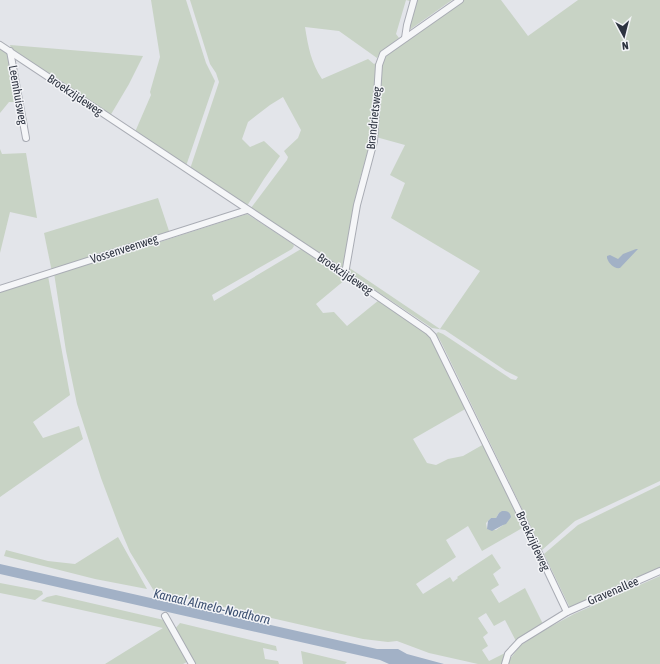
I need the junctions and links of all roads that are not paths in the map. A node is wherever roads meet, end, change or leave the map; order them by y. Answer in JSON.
{"nodes":[{"id":1,"x":414,"y":0,"type":"edge"},
{"id":2,"x":460,"y":0,"type":"edge"},
{"id":3,"x":405,"y":38,"type":"junction"},
{"id":4,"x":0,"y":45,"type":"edge"},
{"id":5,"x":10,"y":51,"type":"junction"},
{"id":6,"x":26,"y":138,"type":"dead end"},
{"id":7,"x":247,"y":210,"type":"junction"},
{"id":8,"x":345,"y":274,"type":"junction"},
{"id":9,"x":0,"y":289,"type":"edge"},
{"id":10,"x":660,"y":571,"type":"edge"},
{"id":11,"x":567,"y":612,"type":"junction"},
{"id":12,"x":165,"y":616,"type":"dead end"},
{"id":13,"x":192,"y":664,"type":"edge"},
{"id":14,"x":505,"y":664,"type":"edge"}],
"edges":[{"from":1,"to":3,"type":"street"},
{"from":2,"to":3,"type":"street","name":"Brandrietsweg"},
{"from":3,"to":8,"type":"street","name":"Brandrietsweg"},
{"from":4,"to":5,"type":"street","name":"Broekzijdeweg"},
{"from":5,"to":6,"type":"street","name":"Leemhuisweg"},
{"from":5,"to":7,"type":"street","name":"Broekzijdeweg"},
{"from":7,"to":8,"type":"street","name":"Broekzijdeweg"},
{"from":7,"to":9,"type":"street","name":"Vossenveenweg"},
{"from":8,"to":11,"type":"street","name":"Broekzijdeweg"},
{"from":10,"to":11,"type":"street","name":"Gravenallee"},
{"from":11,"to":14,"type":"street","name":"Gravenallee"},
{"from":12,"to":13,"type":"street"}]}
